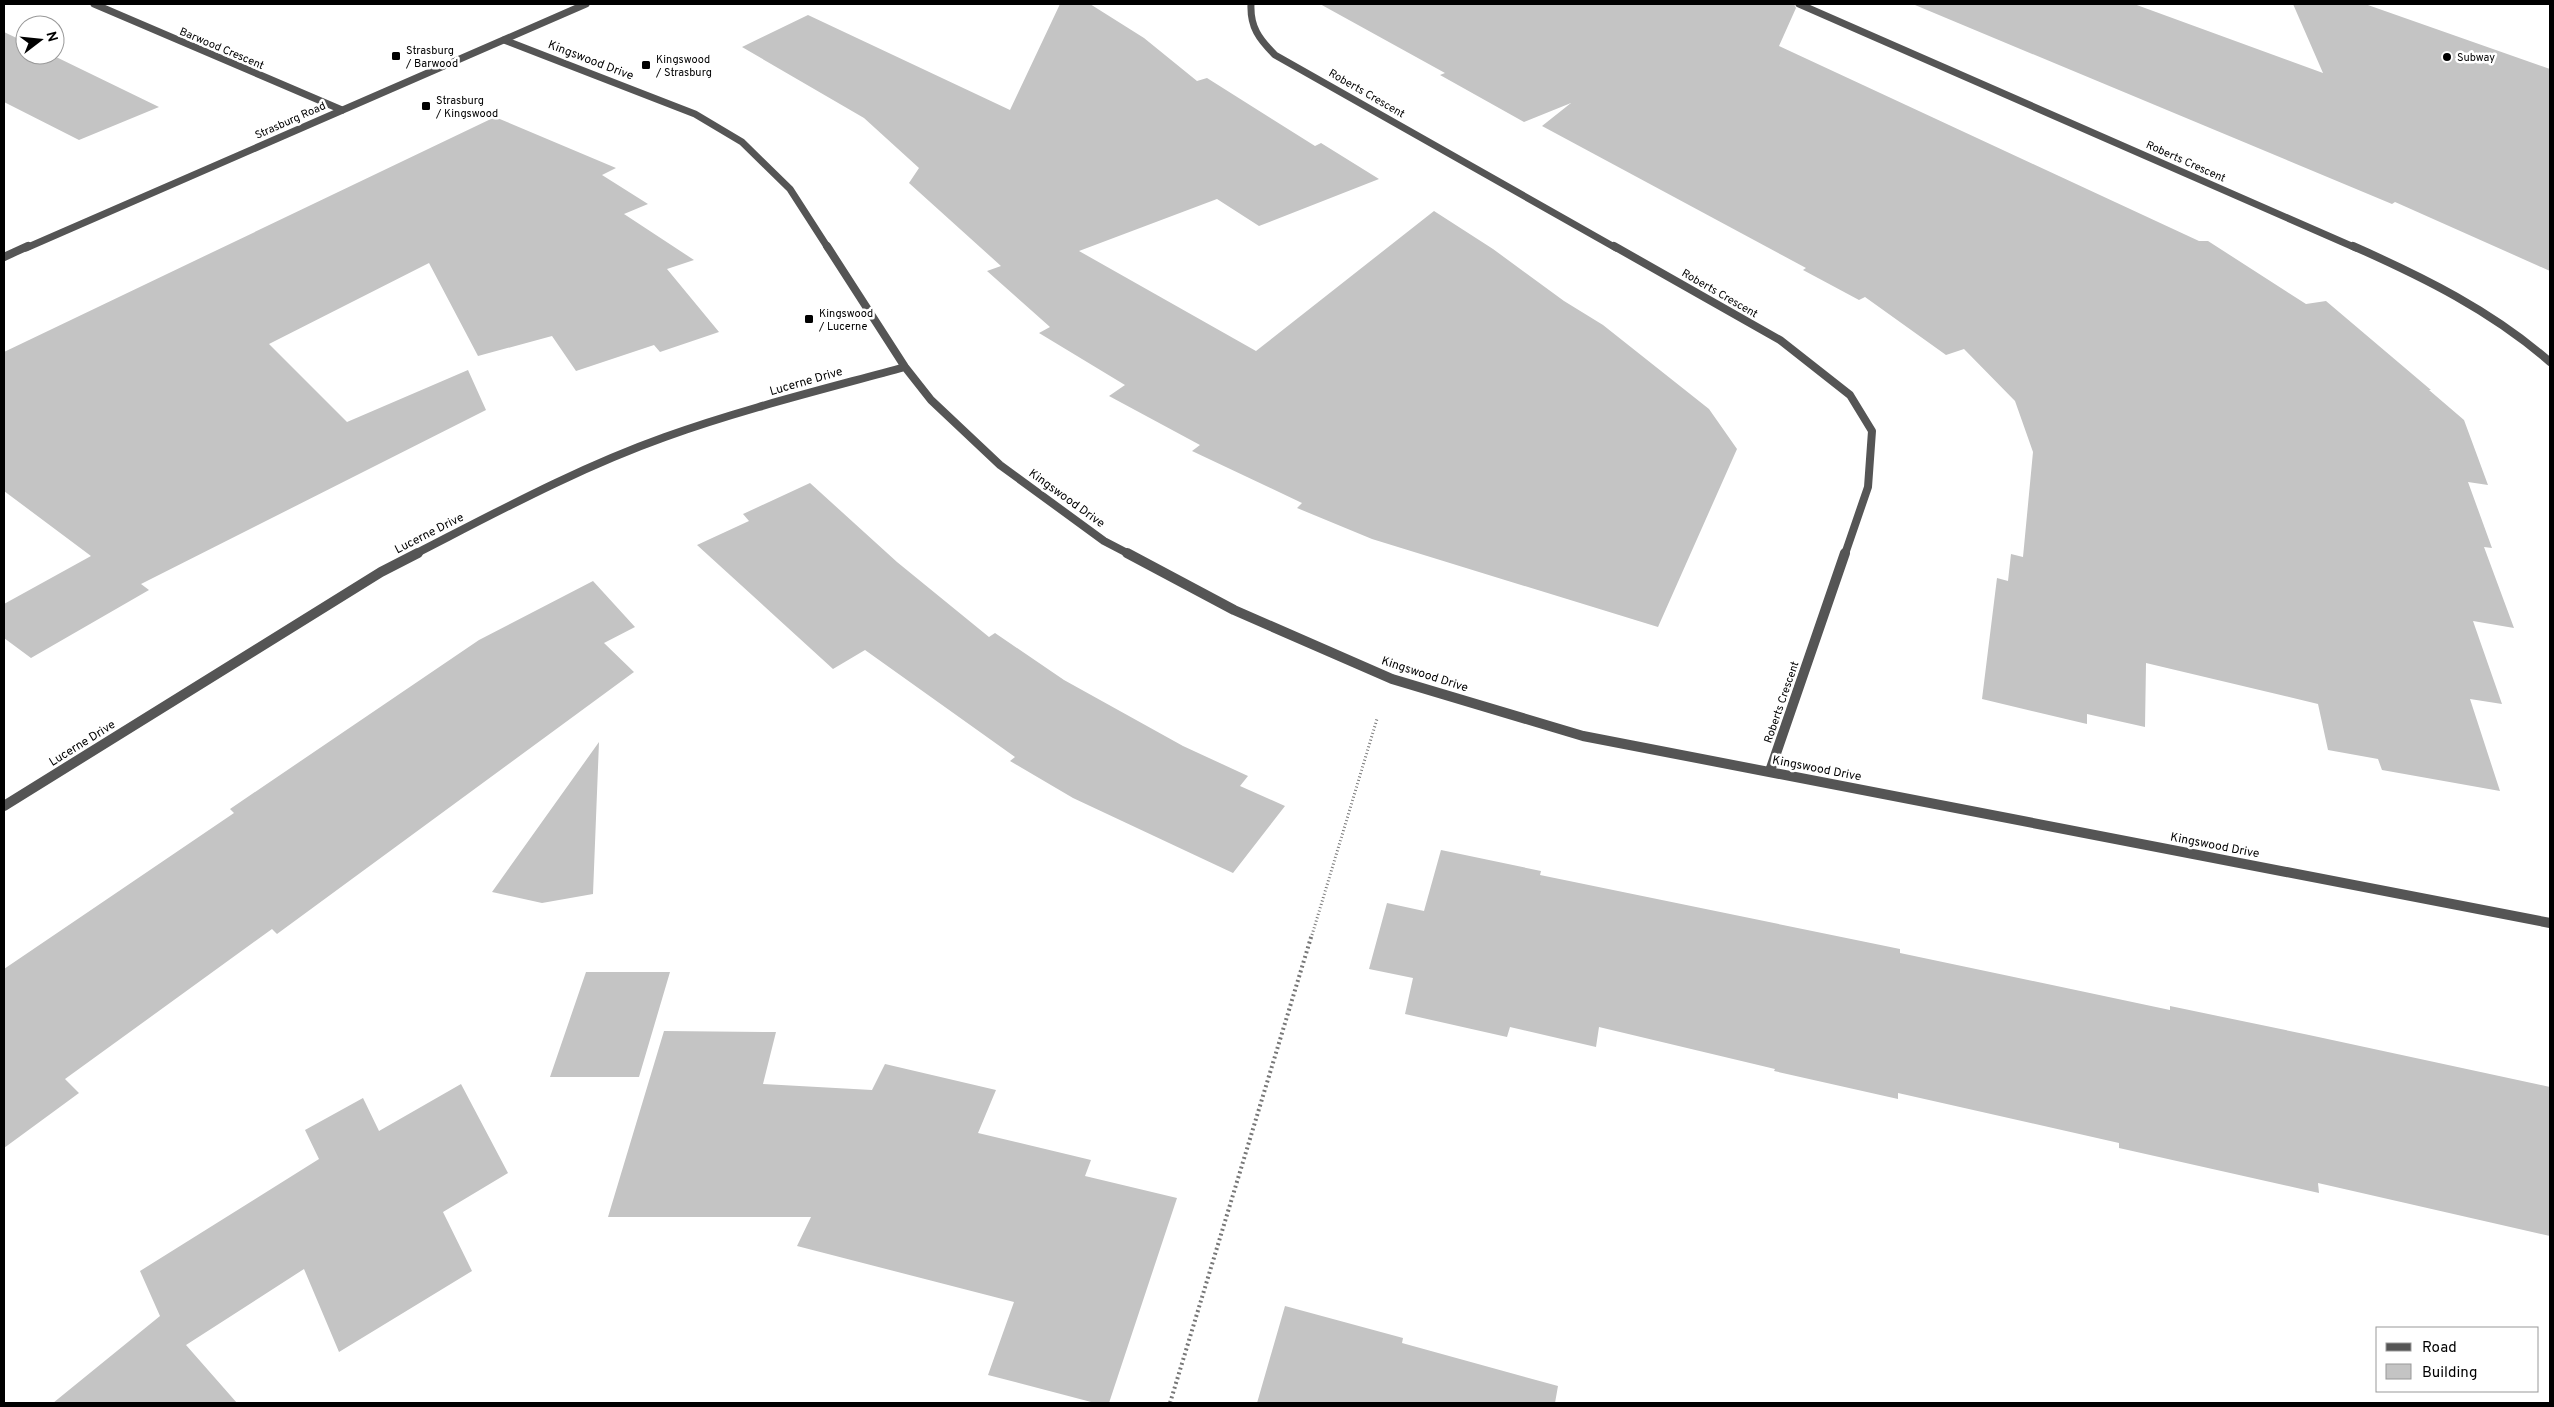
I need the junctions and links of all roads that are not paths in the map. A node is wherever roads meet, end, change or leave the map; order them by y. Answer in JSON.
{"nodes":[{"id":1,"x":94,"y":4,"type":"edge"},
{"id":2,"x":586,"y":4,"type":"edge"},
{"id":3,"x":1251,"y":4,"type":"edge"},
{"id":4,"x":1799,"y":4,"type":"edge"},
{"id":5,"x":504,"y":40,"type":"junction"},
{"id":6,"x":342,"y":110,"type":"junction"},
{"id":7,"x":4,"y":257,"type":"edge"},
{"id":8,"x":2550,"y":362,"type":"edge"},
{"id":9,"x":905,"y":367,"type":"junction"},
{"id":10,"x":1770,"y":771,"type":"junction"},
{"id":11,"x":4,"y":806,"type":"edge"},
{"id":12,"x":2550,"y":923,"type":"edge"}],
"edges":[{"from":1,"to":6,"type":"street","name":"Barwood Crescent"},
{"from":2,"to":5,"type":"street","name":"Strasburg Road"},
{"from":3,"to":10,"type":"street","name":"Roberts Crescent"},
{"from":4,"to":8,"type":"street","name":"Roberts Crescent"},
{"from":5,"to":6,"type":"street","name":"Strasburg Road"},
{"from":5,"to":9,"type":"street","name":"Kingswood Drive"},
{"from":6,"to":7,"type":"street","name":"Strasburg Road"},
{"from":9,"to":10,"type":"street","name":"Kingswood Drive"},
{"from":9,"to":11,"type":"street","name":"Lucerne Drive"},
{"from":10,"to":12,"type":"street","name":"Kingswood Drive"}]}
